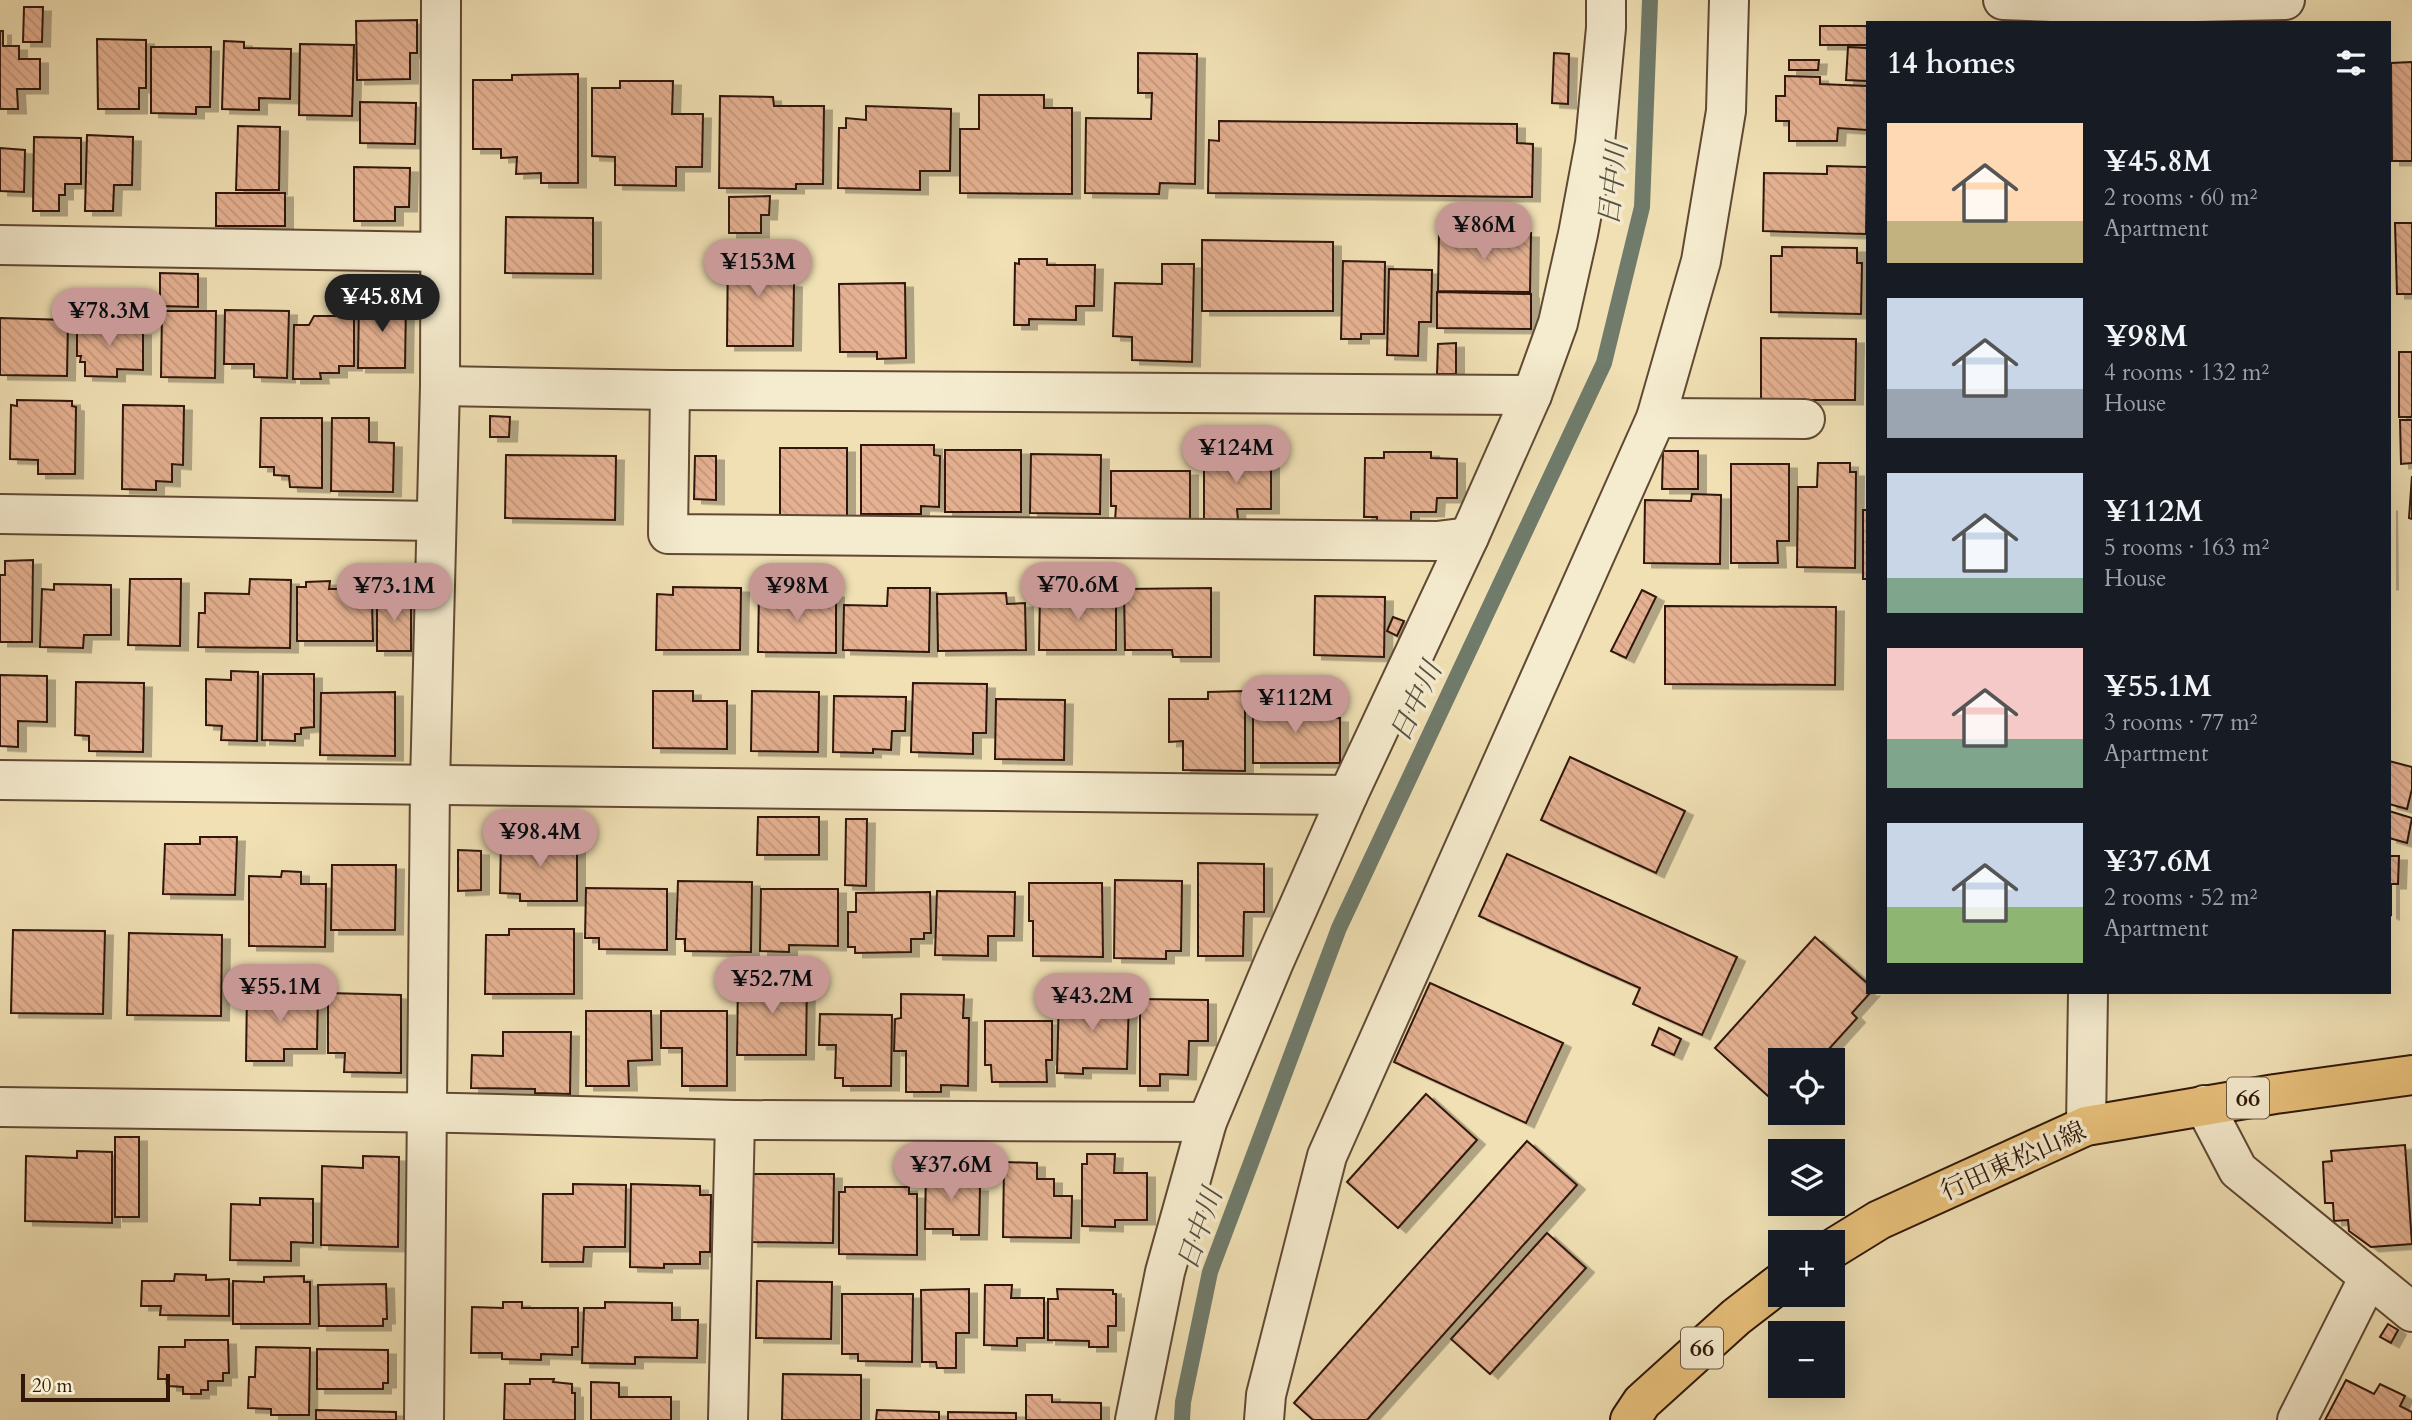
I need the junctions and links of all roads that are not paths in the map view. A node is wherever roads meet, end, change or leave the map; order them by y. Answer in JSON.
{"nodes":[{"id":1,"x":441,"y":0,"type":"edge"},
{"id":2,"x":1606,"y":0,"type":"edge"},
{"id":3,"x":1729,"y":0,"type":"edge"},
{"id":4,"x":2003,"y":0,"type":"edge"},
{"id":5,"x":2285,"y":0,"type":"edge"},
{"id":6,"x":2107,"y":9,"type":"edge"},
{"id":7,"x":0,"y":245,"type":"edge"},
{"id":8,"x":439,"y":252,"type":"junction"},
{"id":9,"x":440,"y":386,"type":"junction"},
{"id":10,"x":670,"y":390,"type":"junction"},
{"id":11,"x":1532,"y":395,"type":"junction"},
{"id":12,"x":1656,"y":418,"type":"junction"},
{"id":13,"x":1805,"y":419,"type":"dead end"},
{"id":14,"x":0,"y":514,"type":"edge"},
{"id":15,"x":435,"y":521,"type":"junction"},
{"id":16,"x":1469,"y":537,"type":"junction"},
{"id":17,"x":0,"y":780,"type":"edge"},
{"id":18,"x":430,"y":784,"type":"junction"},
{"id":19,"x":1348,"y":795,"type":"junction"},
{"id":20,"x":2088,"y":994,"type":"edge"},
{"id":21,"x":2412,"y":1075,"type":"edge"},
{"id":22,"x":2204,"y":1105,"type":"junction"},
{"id":23,"x":0,"y":1107,"type":"edge"},
{"id":24,"x":427,"y":1112,"type":"junction"},
{"id":25,"x":735,"y":1120,"type":"junction"},
{"id":26,"x":1207,"y":1122,"type":"junction"},
{"id":27,"x":2086,"y":1126,"type":"junction"},
{"id":28,"x":1845,"y":1241,"type":"edge"},
{"id":29,"x":2369,"y":1277,"type":"junction"},
{"id":30,"x":1768,"y":1292,"type":"edge"},
{"id":31,"x":2412,"y":1312,"type":"edge"},
{"id":32,"x":424,"y":1420,"type":"edge"},
{"id":33,"x":728,"y":1420,"type":"edge"},
{"id":34,"x":1135,"y":1420,"type":"edge"},
{"id":35,"x":1264,"y":1420,"type":"edge"},
{"id":36,"x":1630,"y":1420,"type":"edge"},
{"id":37,"x":2297,"y":1420,"type":"edge"}],
"edges":[{"from":1,"to":8,"type":"street"},
{"from":2,"to":11,"type":"street"},
{"from":3,"to":12,"type":"street"},
{"from":4,"to":6,"type":"street"},
{"from":5,"to":6,"type":"street"},
{"from":7,"to":8,"type":"street"},
{"from":8,"to":9,"type":"street"},
{"from":9,"to":10,"type":"street"},
{"from":9,"to":15,"type":"street"},
{"from":10,"to":11,"type":"street"},
{"from":10,"to":16,"type":"street"},
{"from":11,"to":16,"type":"street"},
{"from":12,"to":13,"type":"street"},
{"from":12,"to":35,"type":"street"},
{"from":14,"to":15,"type":"street"},
{"from":15,"to":18,"type":"street"},
{"from":16,"to":19,"type":"street"},
{"from":17,"to":18,"type":"street"},
{"from":18,"to":19,"type":"street"},
{"from":18,"to":24,"type":"street"},
{"from":19,"to":26,"type":"street"},
{"from":20,"to":27,"type":"street"},
{"from":21,"to":22,"type":"main road","name":"行田東松山線","number":"66"},
{"from":22,"to":27,"type":"main road","name":"行田東松山線","number":"66"},
{"from":22,"to":29,"type":"street"},
{"from":23,"to":24,"type":"street"},
{"from":24,"to":25,"type":"street"},
{"from":24,"to":32,"type":"street"},
{"from":25,"to":26,"type":"street"},
{"from":25,"to":33,"type":"street"},
{"from":26,"to":34,"type":"street"},
{"from":27,"to":28,"type":"main road","name":"行田東松山線","number":"66"},
{"from":29,"to":31,"type":"street"},
{"from":29,"to":37,"type":"street"},
{"from":30,"to":36,"type":"main road","number":"66"}]}
